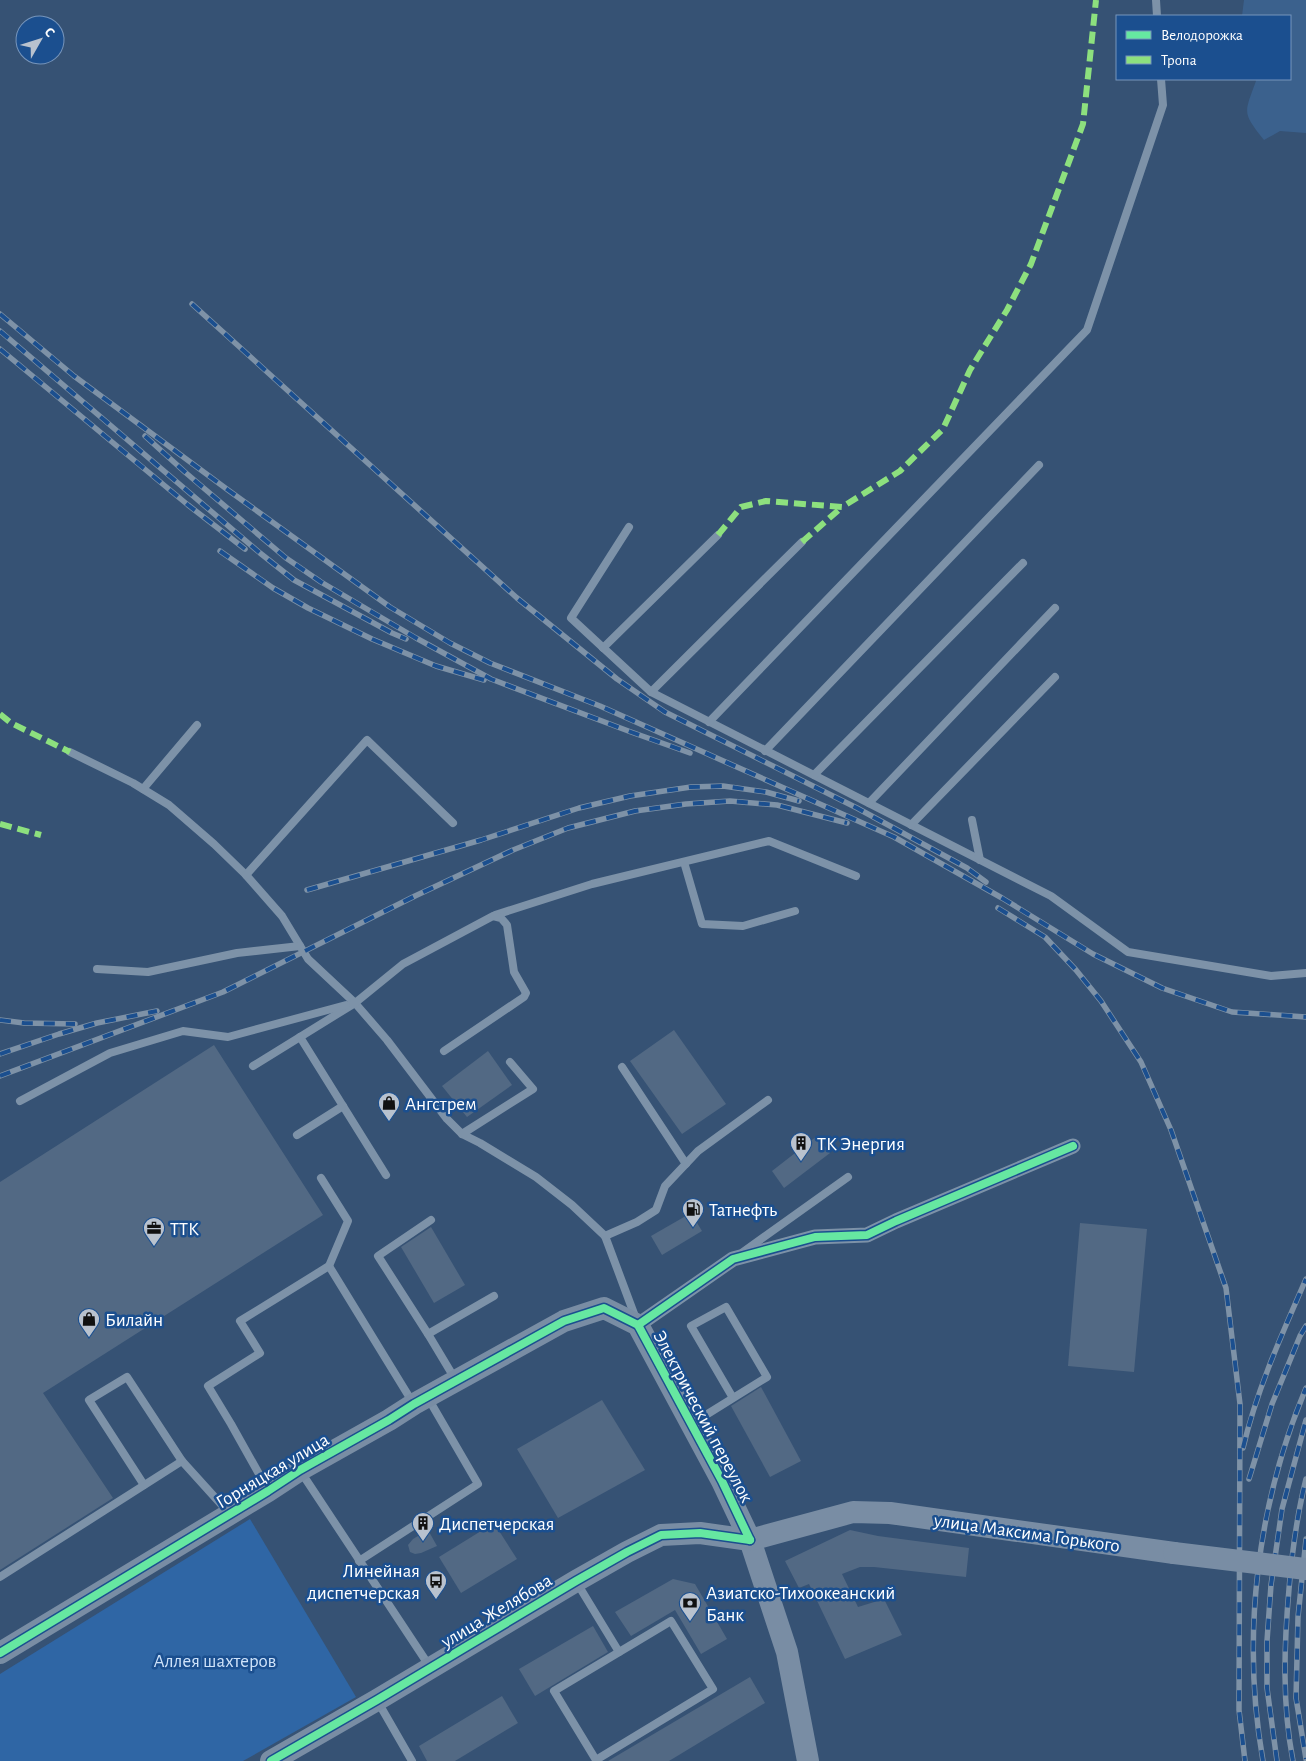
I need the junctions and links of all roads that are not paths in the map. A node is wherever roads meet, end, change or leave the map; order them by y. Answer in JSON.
{"nodes":[{"id":1,"x":1156,"y":0,"type":"edge"},
{"id":2,"x":1157,"y":15,"type":"edge"},
{"id":3,"x":1161,"y":80,"type":"edge"},
{"id":4,"x":1039,"y":465,"type":"dead end"},
{"id":5,"x":629,"y":527,"type":"dead end"},
{"id":6,"x":718,"y":534,"type":"dead end"},
{"id":7,"x":802,"y":542,"type":"dead end"},
{"id":8,"x":1023,"y":563,"type":"dead end"},
{"id":9,"x":1055,"y":608,"type":"dead end"},
{"id":10,"x":603,"y":648,"type":"junction"},
{"id":11,"x":1055,"y":677,"type":"dead end"},
{"id":12,"x":651,"y":692,"type":"junction"},
{"id":13,"x":709,"y":722,"type":"junction"},
{"id":14,"x":197,"y":725,"type":"dead end"},
{"id":15,"x":765,"y":751,"type":"junction"},
{"id":16,"x":70,"y":752,"type":"dead end"},
{"id":17,"x":814,"y":775,"type":"junction"},
{"id":18,"x":143,"y":789,"type":"junction"},
{"id":19,"x":869,"y":803,"type":"junction"},
{"id":20,"x":972,"y":820,"type":"dead end"},
{"id":21,"x":453,"y":823,"type":"dead end"},
{"id":22,"x":911,"y":825,"type":"junction"},
{"id":23,"x":980,"y":860,"type":"junction"},
{"id":24,"x":684,"y":862,"type":"junction"},
{"id":25,"x":246,"y":875,"type":"junction"},
{"id":26,"x":856,"y":876,"type":"dead end"},
{"id":27,"x":795,"y":911,"type":"dead end"},
{"id":28,"x":493,"y":916,"type":"junction"},
{"id":29,"x":300,"y":946,"type":"junction"},
{"id":30,"x":97,"y":969,"type":"dead end"},
{"id":31,"x":1306,"y":973,"type":"edge"},
{"id":32,"x":356,"y":1003,"type":"junction"},
{"id":33,"x":300,"y":1037,"type":"junction"},
{"id":34,"x":444,"y":1050,"type":"dead end"},
{"id":35,"x":510,"y":1062,"type":"dead end"},
{"id":36,"x":253,"y":1066,"type":"dead end"},
{"id":37,"x":622,"y":1067,"type":"dead end"},
{"id":38,"x":768,"y":1100,"type":"dead end"},
{"id":39,"x":20,"y":1101,"type":"dead end"},
{"id":40,"x":343,"y":1106,"type":"junction"},
{"id":41,"x":462,"y":1134,"type":"junction"},
{"id":42,"x":297,"y":1135,"type":"dead end"},
{"id":43,"x":1073,"y":1146,"type":"dead end"},
{"id":44,"x":686,"y":1164,"type":"junction"},
{"id":45,"x":386,"y":1175,"type":"dead end"},
{"id":46,"x":848,"y":1177,"type":"dead end"},
{"id":47,"x":321,"y":1178,"type":"dead end"},
{"id":48,"x":431,"y":1220,"type":"dead end"},
{"id":49,"x":605,"y":1236,"type":"junction"},
{"id":50,"x":733,"y":1258,"type":"junction"},
{"id":51,"x":329,"y":1266,"type":"junction"},
{"id":52,"x":494,"y":1296,"type":"dead end"},
{"id":53,"x":564,"y":1321,"type":"joint"},
{"id":54,"x":638,"y":1325,"type":"junction"},
{"id":55,"x":428,"y":1334,"type":"junction"},
{"id":56,"x":456,"y":1381,"type":"junction"},
{"id":57,"x":733,"y":1398,"type":"junction"},
{"id":58,"x":421,"y":1400,"type":"junction"},
{"id":59,"x":692,"y":1424,"type":"junction"},
{"id":60,"x":182,"y":1461,"type":"junction"},
{"id":61,"x":300,"y":1470,"type":"junction"},
{"id":62,"x":144,"y":1485,"type":"junction"},
{"id":63,"x":268,"y":1491,"type":"junction"},
{"id":64,"x":230,"y":1514,"type":"junction"},
{"id":65,"x":750,"y":1540,"type":"junction"},
{"id":66,"x":360,"y":1561,"type":"junction"},
{"id":67,"x":1306,"y":1570,"type":"edge"},
{"id":68,"x":0,"y":1577,"type":"edge"},
{"id":69,"x":576,"y":1580,"type":"junction"},
{"id":70,"x":618,"y":1652,"type":"junction"},
{"id":71,"x":0,"y":1653,"type":"edge"},
{"id":72,"x":430,"y":1668,"type":"junction"},
{"id":73,"x":377,"y":1700,"type":"junction"},
{"id":74,"x":271,"y":1761,"type":"edge"},
{"id":75,"x":412,"y":1761,"type":"edge"},
{"id":76,"x":808,"y":1761,"type":"edge"}],
"edges":[{"from":1,"to":2,"type":"lane"},
{"from":3,"to":13,"type":"lane"},
{"from":4,"to":15,"type":"lane"},
{"from":5,"to":10,"type":"lane"},
{"from":6,"to":10,"type":"lane"},
{"from":7,"to":12,"type":"lane"},
{"from":8,"to":17,"type":"lane"},
{"from":9,"to":19,"type":"lane"},
{"from":10,"to":12,"type":"lane"},
{"from":11,"to":22,"type":"lane"},
{"from":12,"to":13,"type":"lane"},
{"from":13,"to":15,"type":"lane"},
{"from":14,"to":18,"type":"lane"},
{"from":15,"to":17,"type":"lane"},
{"from":16,"to":18,"type":"lane"},
{"from":17,"to":19,"type":"lane"},
{"from":18,"to":25,"type":"lane"},
{"from":19,"to":22,"type":"lane"},
{"from":20,"to":23,"type":"lane"},
{"from":21,"to":25,"type":"lane"},
{"from":22,"to":23,"type":"lane"},
{"from":23,"to":31,"type":"lane"},
{"from":24,"to":26,"type":"lane"},
{"from":24,"to":27,"type":"lane"},
{"from":24,"to":28,"type":"lane"},
{"from":25,"to":29,"type":"lane"},
{"from":28,"to":32,"type":"lane"},
{"from":28,"to":34,"type":"lane"},
{"from":29,"to":30,"type":"lane"},
{"from":29,"to":32,"type":"lane"},
{"from":32,"to":33,"type":"lane"},
{"from":32,"to":39,"type":"lane"},
{"from":32,"to":41,"type":"lane"},
{"from":33,"to":36,"type":"lane"},
{"from":33,"to":40,"type":"lane"},
{"from":35,"to":41,"type":"lane"},
{"from":37,"to":44,"type":"lane"},
{"from":38,"to":44,"type":"lane"},
{"from":40,"to":42,"type":"lane"},
{"from":40,"to":45,"type":"lane"},
{"from":41,"to":49,"type":"lane"},
{"from":43,"to":50,"type":"street"},
{"from":44,"to":49,"type":"lane"},
{"from":46,"to":50,"type":"lane"},
{"from":47,"to":51,"type":"lane"},
{"from":48,"to":55,"type":"lane"},
{"from":49,"to":54,"type":"lane"},
{"from":50,"to":54,"type":"street"},
{"from":51,"to":58,"type":"lane"},
{"from":51,"to":63,"type":"lane"},
{"from":52,"to":55,"type":"lane"},
{"from":53,"to":54,"type":"street","name":"Электрический переулок"},
{"from":53,"to":56,"type":"street","name":"Горняцкая улица"},
{"from":54,"to":59,"type":"street","name":"Электрический переулок"},
{"from":55,"to":56,"type":"lane"},
{"from":56,"to":58,"type":"street","name":"Горняцкая улица"},
{"from":57,"to":57,"type":"lane"},
{"from":57,"to":59,"type":"lane"},
{"from":58,"to":61,"type":"street","name":"Горняцкая улица"},
{"from":58,"to":66,"type":"lane"},
{"from":59,"to":65,"type":"street","name":"Электрический переулок"},
{"from":60,"to":62,"type":"lane"},
{"from":60,"to":62,"type":"lane"},
{"from":60,"to":64,"type":"lane"},
{"from":61,"to":63,"type":"street","name":"Горняцкая улица"},
{"from":61,"to":66,"type":"lane"},
{"from":62,"to":68,"type":"lane"},
{"from":63,"to":64,"type":"street","name":"Горняцкая улица"},
{"from":64,"to":71,"type":"street","name":"Горняцкая улица"},
{"from":65,"to":67,"type":"street","name":"улица Максима Горького","bridge":true},
{"from":65,"to":69,"type":"street","name":"улица Желябова"},
{"from":65,"to":76,"type":"street","name":"Электрический переулок"},
{"from":66,"to":72,"type":"lane"},
{"from":69,"to":70,"type":"lane"},
{"from":69,"to":72,"type":"street","name":"улица Желябова"},
{"from":70,"to":70,"type":"lane"},
{"from":72,"to":73,"type":"street","name":"улица Желябова"},
{"from":73,"to":74,"type":"street","name":"улица Желябова"},
{"from":73,"to":75,"type":"lane"}]}
